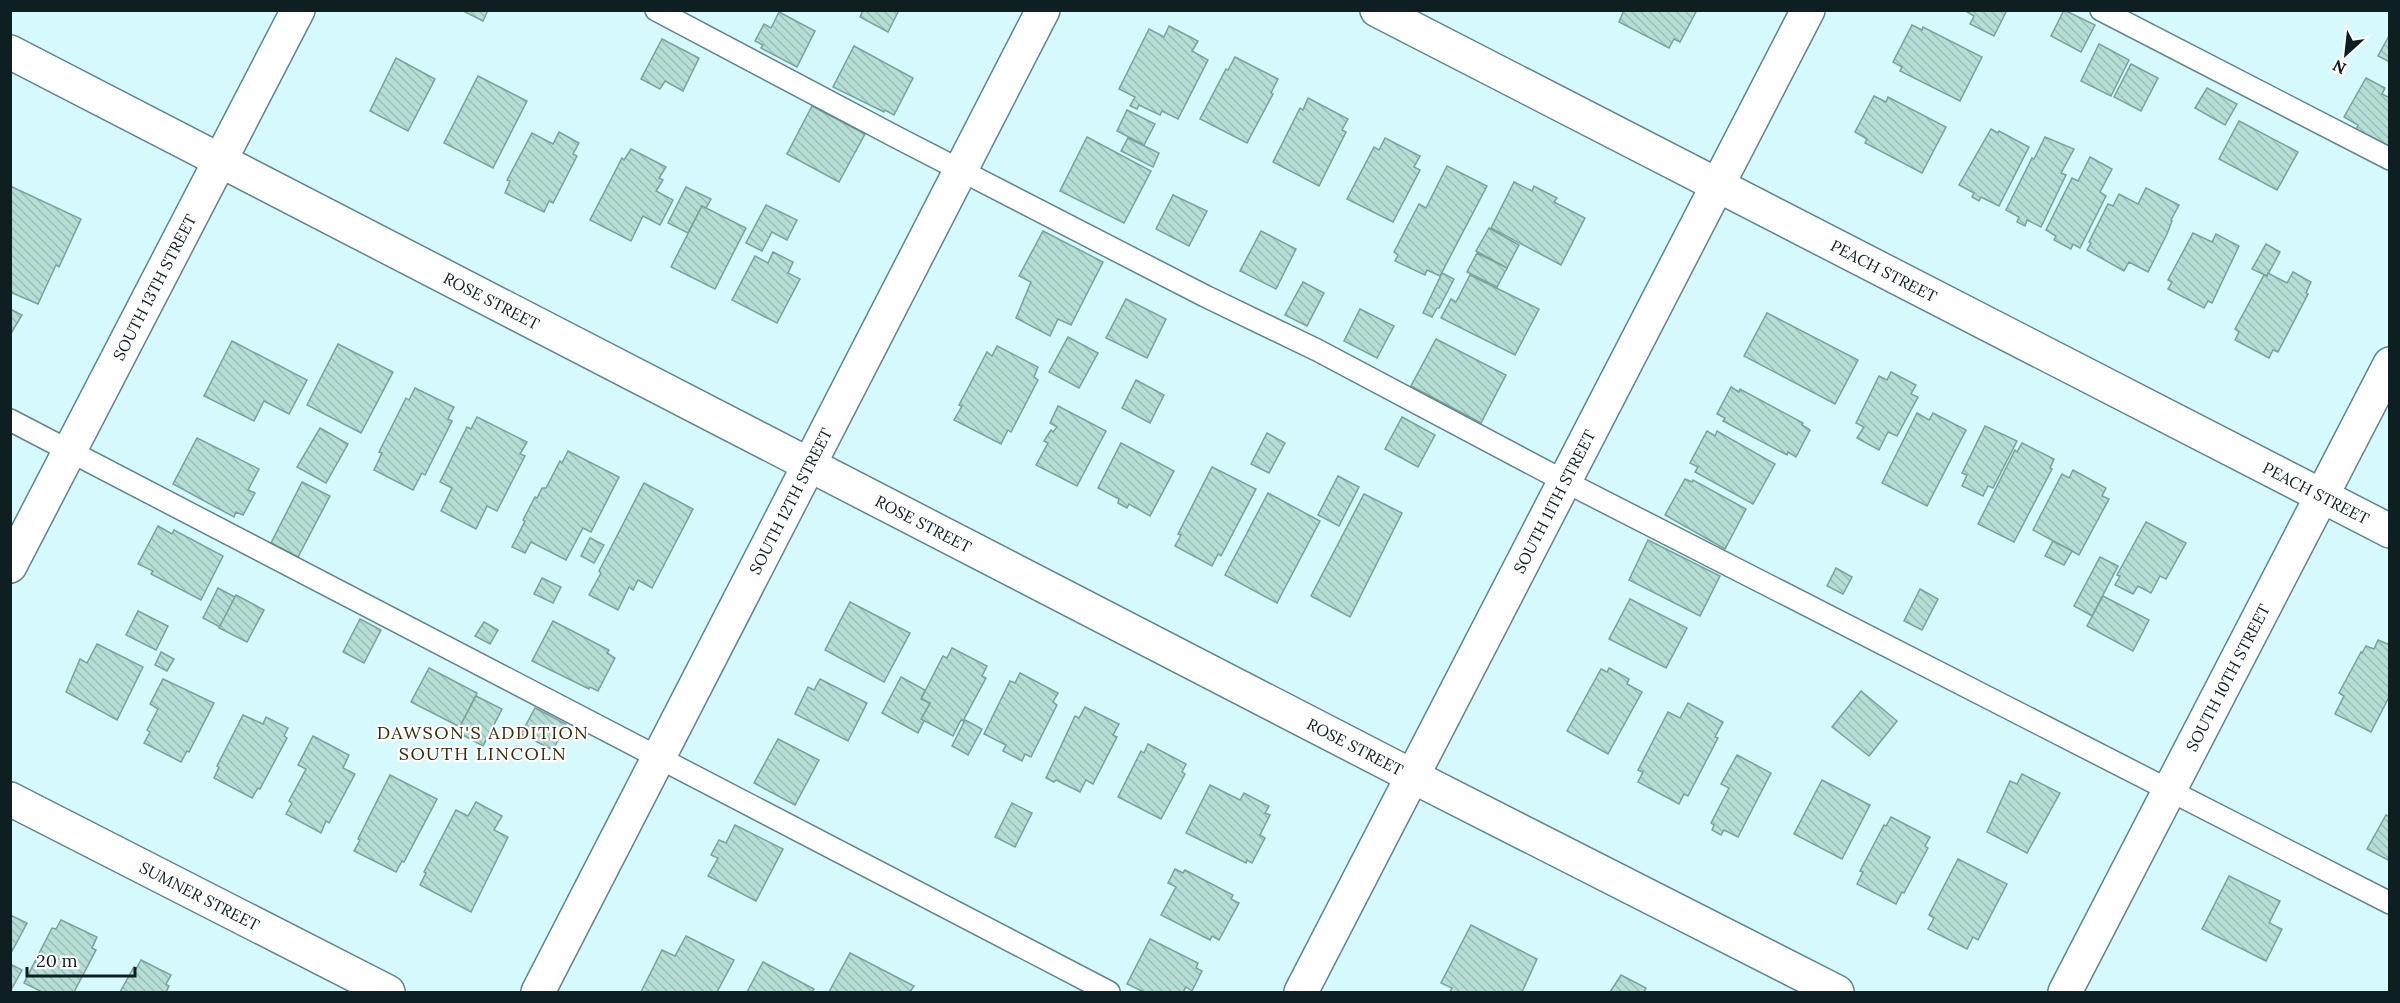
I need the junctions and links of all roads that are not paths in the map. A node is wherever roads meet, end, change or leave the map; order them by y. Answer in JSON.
{"nodes":[{"id":1,"x":298,"y":10,"type":"edge"},
{"id":2,"x":656,"y":10,"type":"edge"},
{"id":3,"x":1043,"y":10,"type":"edge"},
{"id":4,"x":1377,"y":10,"type":"edge"},
{"id":5,"x":1808,"y":10,"type":"edge"},
{"id":6,"x":2101,"y":10,"type":"edge"},
{"id":7,"x":10,"y":52,"type":"edge"},
{"id":8,"x":2390,"y":159,"type":"edge"},
{"id":9,"x":222,"y":160,"type":"junction"},
{"id":10,"x":962,"y":170,"type":"junction"},
{"id":11,"x":1717,"y":186,"type":"junction"},
{"id":12,"x":2390,"y":364,"type":"edge"},
{"id":13,"x":10,"y":420,"type":"edge"},
{"id":14,"x":70,"y":450,"type":"junction"},
{"id":15,"x":810,"y":464,"type":"junction"},
{"id":16,"x":1564,"y":481,"type":"junction"},
{"id":17,"x":2321,"y":496,"type":"junction"},
{"id":18,"x":2390,"y":531,"type":"edge"},
{"id":19,"x":10,"y":566,"type":"edge"},
{"id":20,"x":659,"y":758,"type":"junction"},
{"id":21,"x":1412,"y":776,"type":"junction"},
{"id":22,"x":2169,"y":791,"type":"junction"},
{"id":23,"x":10,"y":799,"type":"edge"},
{"id":24,"x":2390,"y":903,"type":"edge"},
{"id":25,"x":388,"y":993,"type":"edge"},
{"id":26,"x":538,"y":993,"type":"edge"},
{"id":27,"x":1109,"y":993,"type":"edge"},
{"id":28,"x":1301,"y":993,"type":"edge"},
{"id":29,"x":1838,"y":993,"type":"edge"},
{"id":30,"x":2065,"y":993,"type":"edge"}],
"edges":[{"from":1,"to":9,"type":"street","name":"SOUTH 13TH STREET"},
{"from":2,"to":10,"type":"lane"},
{"from":3,"to":10,"type":"street","name":"SOUTH 12TH STREET"},
{"from":4,"to":11,"type":"street","name":"PEACH STREET"},
{"from":5,"to":11,"type":"street","name":"SOUTH 11TH STREET"},
{"from":6,"to":8,"type":"lane"},
{"from":7,"to":9,"type":"street","name":"ROSE STREET"},
{"from":9,"to":14,"type":"street","name":"SOUTH 13TH STREET"},
{"from":9,"to":15,"type":"street","name":"ROSE STREET"},
{"from":10,"to":15,"type":"street","name":"SOUTH 12TH STREET"},
{"from":10,"to":16,"type":"lane"},
{"from":11,"to":16,"type":"street","name":"SOUTH 11TH STREET"},
{"from":11,"to":17,"type":"street","name":"PEACH STREET"},
{"from":12,"to":17,"type":"street","name":"SOUTH 10TH STREET"},
{"from":13,"to":14,"type":"lane"},
{"from":14,"to":19,"type":"street","name":"SOUTH 13TH STREET"},
{"from":14,"to":20,"type":"lane"},
{"from":15,"to":20,"type":"street","name":"SOUTH 12TH STREET"},
{"from":15,"to":21,"type":"street","name":"ROSE STREET"},
{"from":16,"to":21,"type":"street","name":"SOUTH 11TH STREET"},
{"from":16,"to":22,"type":"lane"},
{"from":17,"to":18,"type":"street","name":"PEACH STREET"},
{"from":17,"to":22,"type":"street","name":"SOUTH 10TH STREET"},
{"from":20,"to":26,"type":"street","name":"SOUTH 12TH STREET"},
{"from":20,"to":27,"type":"lane"},
{"from":21,"to":28,"type":"street","name":"SOUTH 11TH STREET"},
{"from":21,"to":29,"type":"street","name":"ROSE STREET"},
{"from":22,"to":24,"type":"lane"},
{"from":22,"to":30,"type":"street","name":"SOUTH 10TH STREET"},
{"from":23,"to":25,"type":"street","name":"SUMNER STREET"}]}
